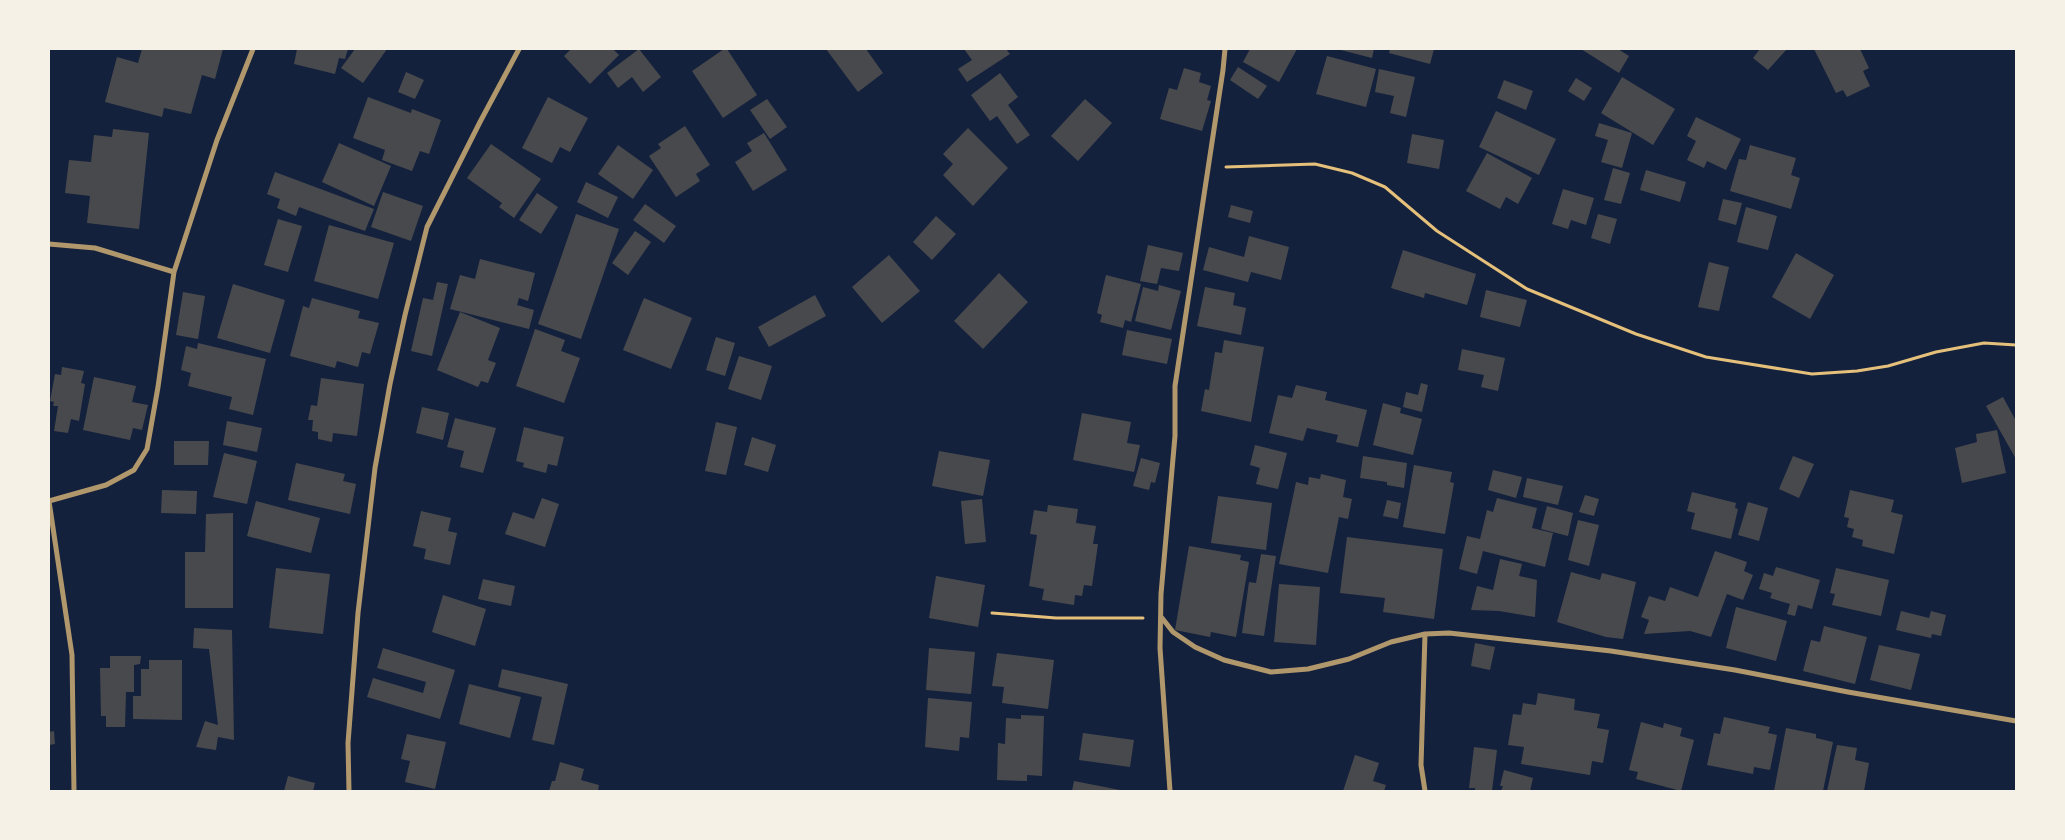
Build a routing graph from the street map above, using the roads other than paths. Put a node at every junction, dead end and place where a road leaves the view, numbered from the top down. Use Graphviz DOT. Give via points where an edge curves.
graph roads {
  1 [pos="253,49"];
  2 [pos="520,49"];
  3 [pos="1225,49"];
  4 [pos="49,244"];
  5 [pos="174,272"];
  6 [pos="49,501"];
  7 [pos="1162,618"];
  8 [pos="1425,634"];
  9 [pos="2016,721"];
  10 [pos="74,791"];
  11 [pos="349,791"];
  12 [pos="1170,791"];
  13 [pos="1425,791"];
  1 -- 5 [label="street" via="217,140"];
  2 -- 11 [label="street" via="427,227 404,315 375,468 358,614 348,743"];
  3 -- 7 [label="street" via="1175,386 1175,436 1161,594"];
  4 -- 5 [label="street" via="95,248"];
  5 -- 6 [label="street" via="146,449 134,470 106,485"];
  6 -- 10 [label="street" via="72,655"];
  7 -- 8 [label="street" via="1173,632 1195,647 1224,660 1271,672 1308,669 1349,659 1391,642"];
  7 -- 12 [label="street" via="1160,648"];
  8 -- 9 [label="street" via="1464,634 1621,652"];
  8 -- 13 [label="street" via="1421,765"];
}
